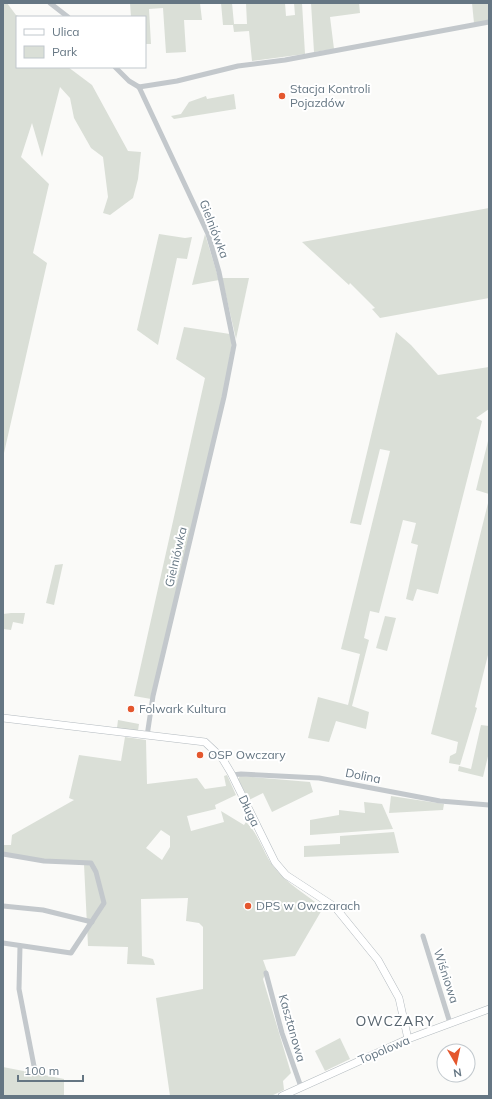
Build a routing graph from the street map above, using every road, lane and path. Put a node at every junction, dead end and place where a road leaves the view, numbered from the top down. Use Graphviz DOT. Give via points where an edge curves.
graph roads {
  1 [pos="50,3"];
  2 [pos="67,16"];
  3 [pos="489,22"];
  4 [pos="116,68"];
  5 [pos="139,87"];
  6 [pos="3,718"];
  7 [pos="147,736"];
  8 [pos="232,775"];
  9 [pos="489,804"];
  10 [pos="3,854"];
  11 [pos="3,906"];
  12 [pos="92,922"];
  13 [pos="423,936"];
  14 [pos="3,944"];
  15 [pos="20,946"];
  16 [pos="266,973"];
  17 [pos="489,1009"];
  18 [pos="450,1023"];
  19 [pos="408,1039"];
  20 [pos="34,1066"];
  21 [pos="301,1087"];
  22 [pos="282,1096"];
  1 -- 2 [label="street"];
  3 -- 5 [label="street" via="285,60 238,66"];
  4 -- 5 [label="street"];
  5 -- 7 [label="street, Gielniówka" via="208,234 234,344 224,397 153,696"];
  6 -- 7 [label="street, Długa"];
  7 -- 8 [label="street, Długa" via="188,738 205,742 222,758"];
  8 -- 9 [label="street, Dolina" via="319,778 440,801"];
  8 -- 19 [label="street, Długa" via="275,862 286,875 335,907 378,960 399,998"];
  10 -- 12 [label="street" via="44,861 91,863 104,903"];
  11 -- 12 [label="street" via="43,910"];
  12 -- 15 [label="street" via="71,953"];
  13 -- 18 [label="street, Wiśniowa"];
  14 -- 15 [label="street"];
  15 -- 20 [label="street" via="19,989"];
  16 -- 21 [label="street, Kasztanowa" via="282,1033"];
  17 -- 18 [label="street, Topolowa"];
  18 -- 19 [label="street, Topolowa"];
  19 -- 21 [label="street, Topolowa"];
  21 -- 22 [label="street, Topolowa"];
}
